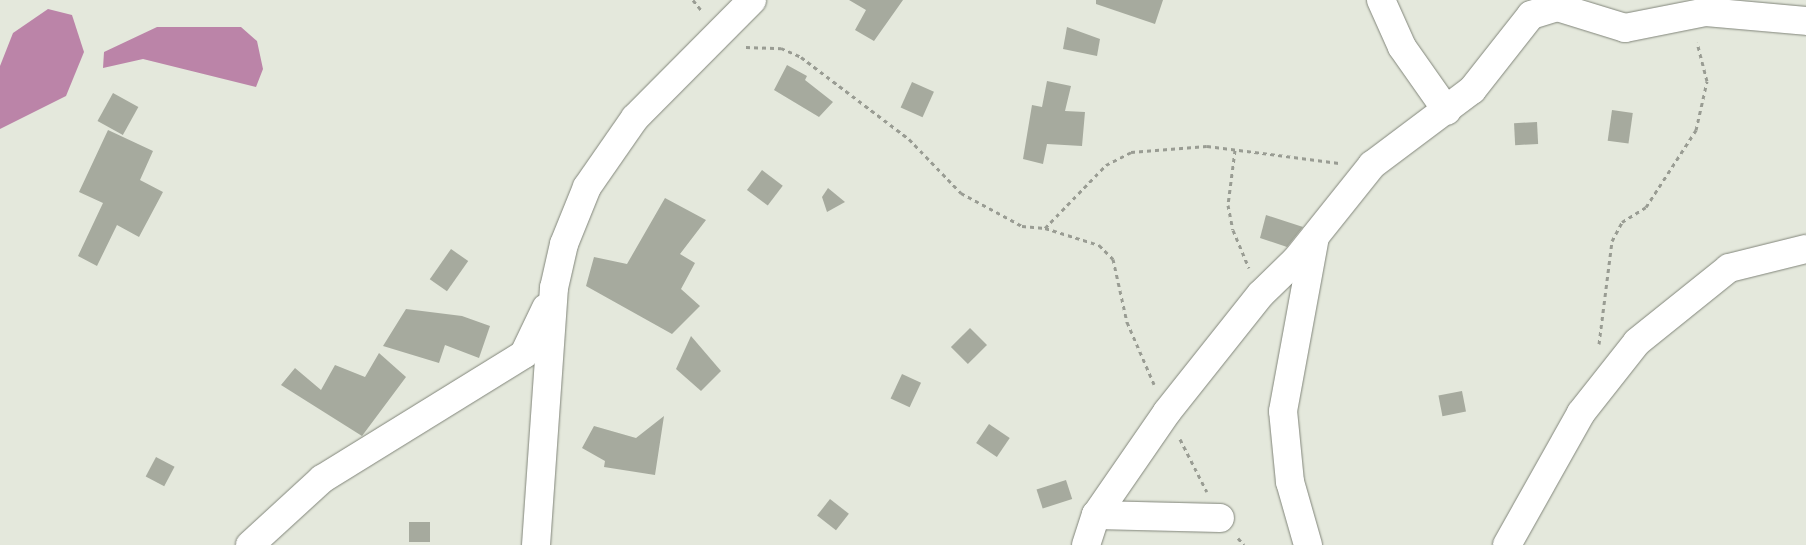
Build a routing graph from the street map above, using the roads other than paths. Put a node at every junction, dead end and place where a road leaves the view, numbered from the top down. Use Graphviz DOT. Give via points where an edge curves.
graph roads {
  1 [pos="752,0"];
  2 [pos="1380,0"];
  3 [pos="1661,10"];
  4 [pos="1806,21"];
  5 [pos="1447,111"];
  6 [pos="1316,235"];
  7 [pos="1806,248"];
  8 [pos="554,288"];
  9 [pos="1096,515"];
  10 [pos="1220,518"];
  11 [pos="534,539"];
  12 [pos="250,545"];
  13 [pos="1086,545"];
  14 [pos="1308,545"];
  15 [pos="1507,545"];
  1 -- 8 [label="street" via="634,118 587,187 564,244"];
  2 -- 5 [label="street" via="1394,34"];
  3 -- 4 [label="street"];
  3 -- 5 [label="street" via="1611,27 1569,10 1546,8 1531,15 1472,90"];
  5 -- 6 [label="street" via="1372,165"];
  6 -- 9 [label="street" via="1261,294 1167,412"];
  6 -- 14 [label="street" via="1284,411 1290,482"];
  7 -- 15 [label="street" via="1729,268 1637,342 1581,413"];
  8 -- 11 [label="street"];
  8 -- 12 [label="street" via="524,354 322,479"];
  9 -- 10 [label="street"];
  9 -- 13 [label="street"];
}
